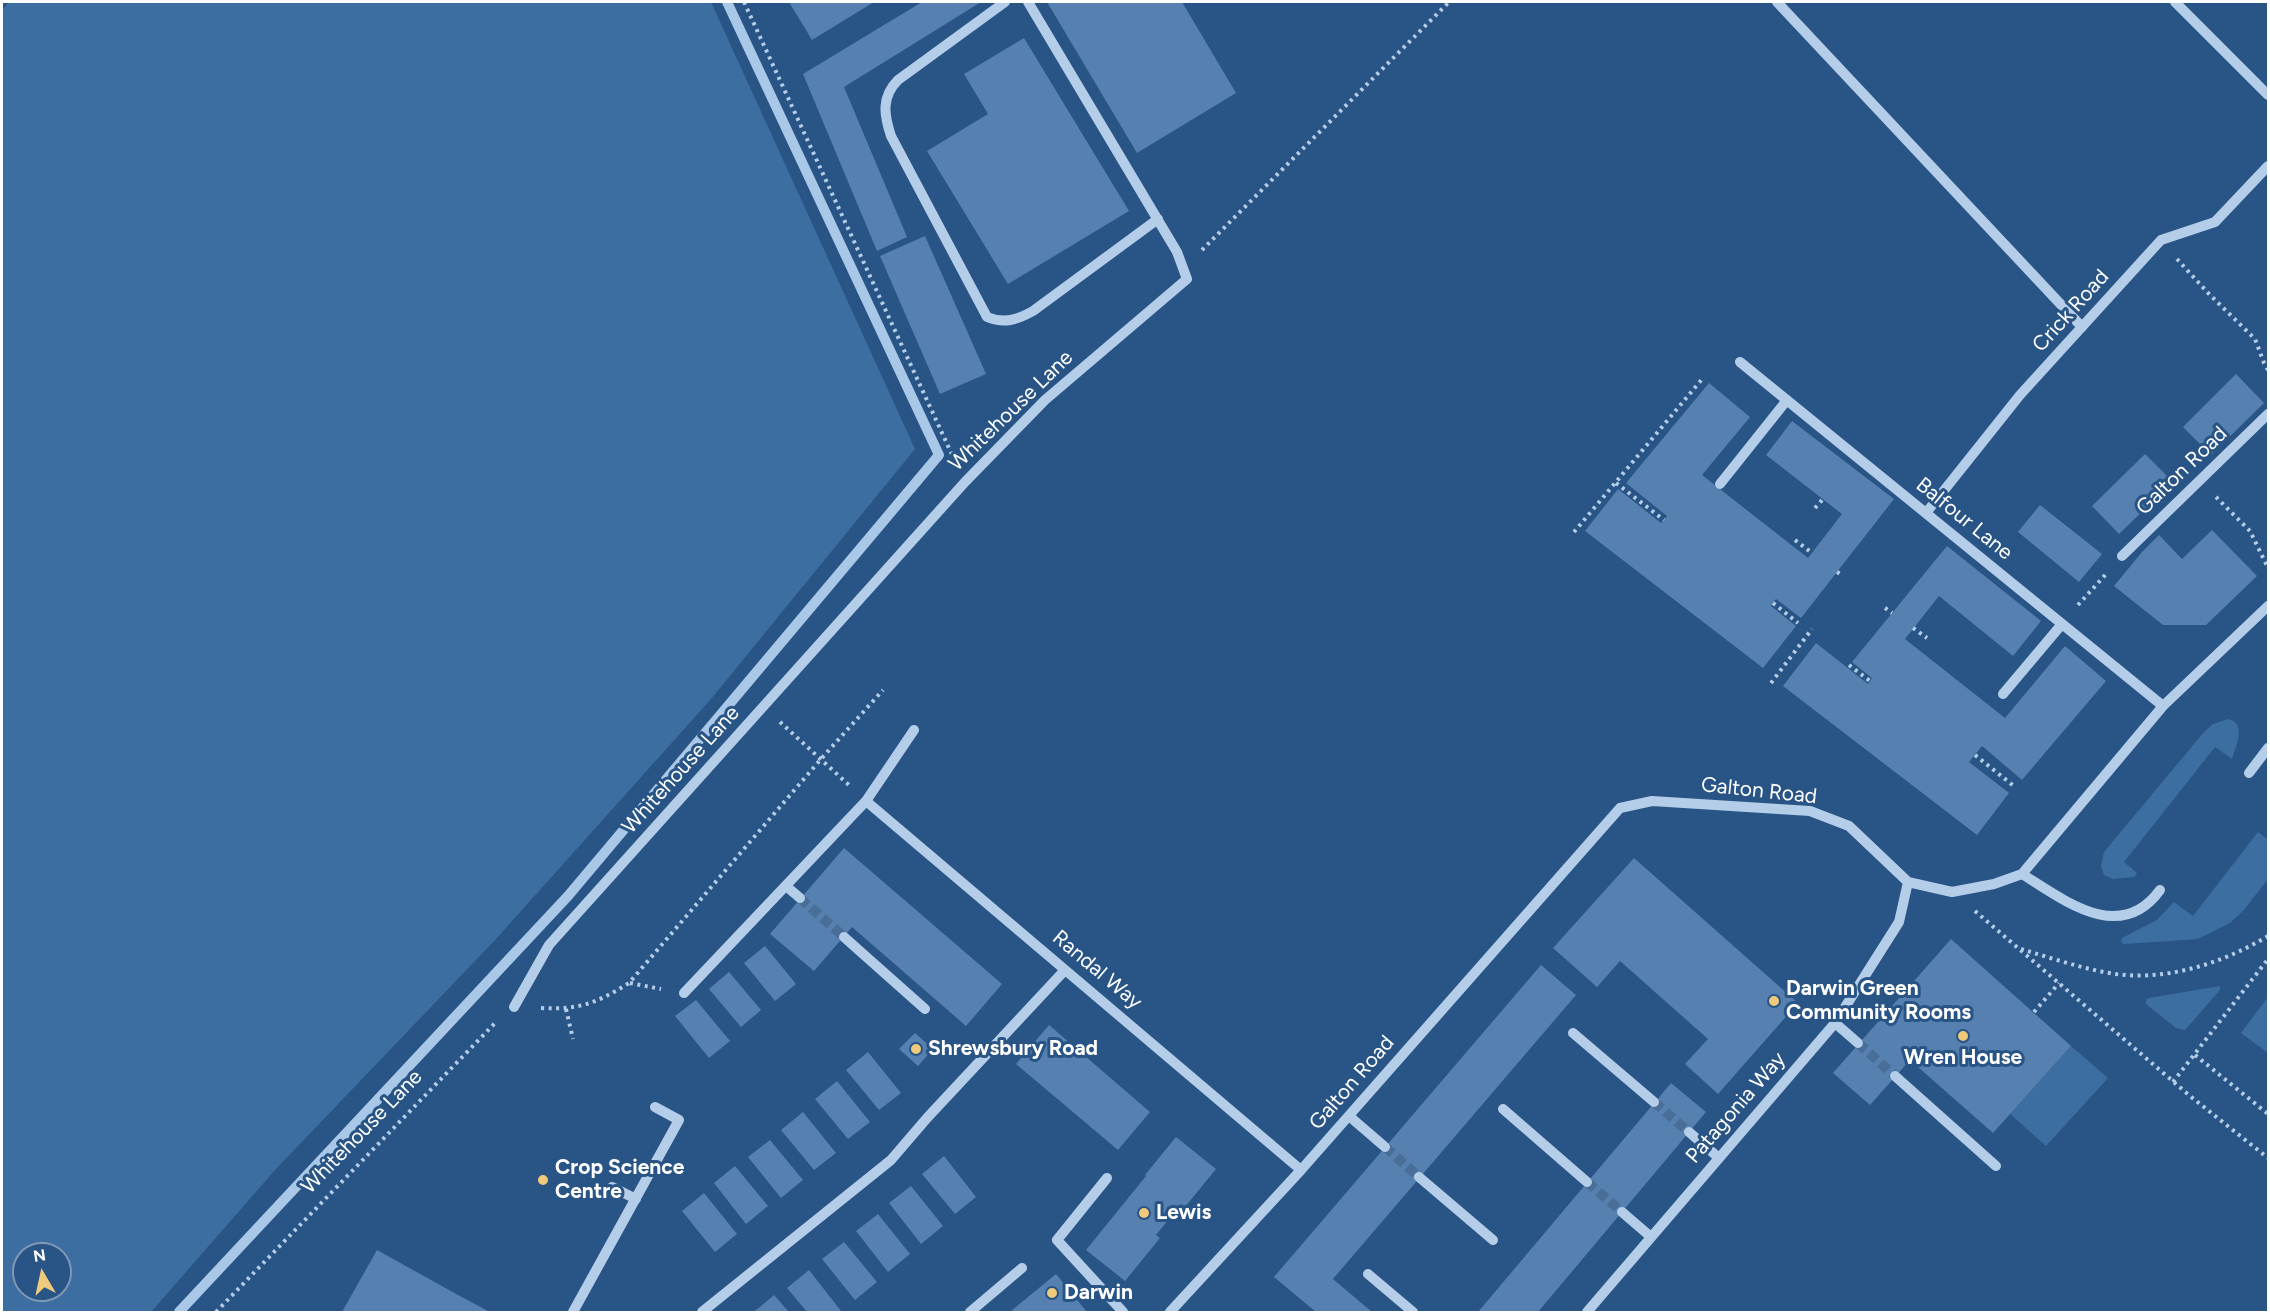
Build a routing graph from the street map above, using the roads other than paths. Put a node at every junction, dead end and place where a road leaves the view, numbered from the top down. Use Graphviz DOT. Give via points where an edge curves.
graph roads {
  1 [pos="1005,2"];
  2 [pos="1028,2"];
  3 [pos="1777,2"];
  4 [pos="2175,2"];
  5 [pos="2268,95"];
  6 [pos="2268,166"];
  7 [pos="1158,219"];
  8 [pos="2082,327"];
  9 [pos="1740,362"];
  10 [pos="1787,400"];
  11 [pos="2268,414"];
  12 [pos="1720,484"];
  13 [pos="1926,513"];
  14 [pos="2122,556"];
  15 [pos="2268,606"];
  16 [pos="2061,624"];
  17 [pos="2003,694"];
  18 [pos="2163,706"];
  19 [pos="914,730"];
  20 [pos="2268,748"];
  21 [pos="2249,773"];
  22 [pos="866,801"];
  23 [pos="2022,874"];
  24 [pos="1908,882"];
  25 [pos="786,886"];
  26 [pos="2160,890"];
  27 [pos="800,898"];
  28 [pos="844,937"];
  29 [pos="1065,970"];
  30 [pos="684,993"];
  31 [pos="514,1007"];
  32 [pos="925,1009"];
  33 [pos="1835,1023"];
  34 [pos="1573,1033"];
  35 [pos="1858,1043"];
  36 [pos="1895,1077"];
  37 [pos="1654,1102"];
  38 [pos="654,1107"];
  39 [pos="1503,1109"];
  40 [pos="1349,1116"];
  41 [pos="1689,1132"];
  42 [pos="1385,1147"];
  43 [pos="1719,1158"];
  44 [pos="1996,1166"];
  45 [pos="1301,1170"];
  46 [pos="1419,1177"];
  47 [pos="1107,1178"];
  48 [pos="1587,1182"];
  49 [pos="612,1187"];
  50 [pos="636,1199"];
  51 [pos="1622,1212"];
  52 [pos="1651,1237"];
  53 [pos="1492,1240"];
  54 [pos="1022,1268"];
  55 [pos="1368,1274"];
  56 [pos="573,1312"];
  57 [pos="702,1312"];
  58 [pos="970,1312"];
  59 [pos="1123,1312"];
  60 [pos="1170,1312"];
  61 [pos="1413,1312"];
  62 [pos="1587,1312"];
  1 -- 7 [label="street" via="898,80 890,89 885,115 891,136 987,317 1008,321 1033,311"];
  2 -- 7 [label="street"];
  3 -- 8 [label="street"];
  4 -- 5 [label="street"];
  6 -- 8 [label="street, Crick Road" via="2215,222 2161,240"];
  7 -- 31 [label="street, Whitehouse Lane" via="1178,252 1188,279 1045,400 965,482 549,945"];
  8 -- 13 [label="street, Crick Road" via="2020,395"];
  9 -- 10 [label="street, Balfour Lane"];
  10 -- 12 [label="street"];
  10 -- 13 [label="street, Balfour Lane"];
  11 -- 14 [label="street, Galton Road"];
  13 -- 16 [label="street, Balfour Lane"];
  15 -- 18 [label="street"];
  16 -- 17 [label="street"];
  16 -- 18 [label="street, Balfour Lane"];
  18 -- 23 [label="street"];
  19 -- 22 [label="street"];
  20 -- 21 [label="street"];
  22 -- 25 [label="street"];
  22 -- 29 [label="street, Randal Way"];
  23 -- 24 [label="street" via="1952,892"];
  23 -- 26 [label="street" via="2058,898 2094,914 2138,911"];
  24 -- 33 [label="street, Patagonia Way" via="1899,922"];
  24 -- 40 [label="street, Galton Road" via="1849,826 1810,811 1652,801 1620,808"];
  25 -- 27 [label="street"];
  25 -- 30 [label="street"];
  28 -- 32 [label="street"];
  29 -- 45 [label="street, Randal Way"];
  29 -- 57 [label="street" via="891,1160"];
  33 -- 35 [label="street"];
  33 -- 43 [label="street, Patagonia Way"];
  34 -- 37 [label="street"];
  36 -- 44 [label="street"];
  38 -- 50 [label="street" via="679,1120"];
  39 -- 48 [label="street"];
  40 -- 42 [label="street"];
  40 -- 45 [label="street, Galton Road"];
  41 -- 43 [label="street"];
  43 -- 52 [label="street, Patagonia Way"];
  45 -- 60 [label="street, Galton Road"];
  46 -- 53 [label="street"];
  47 -- 59 [label="street" via="1057,1240"];
  49 -- 50 [label="street"];
  50 -- 56 [label="street"];
  51 -- 52 [label="street"];
  52 -- 62 [label="street, Patagonia Way"];
  54 -- 58 [label="street"];
  55 -- 61 [label="street"];
}
